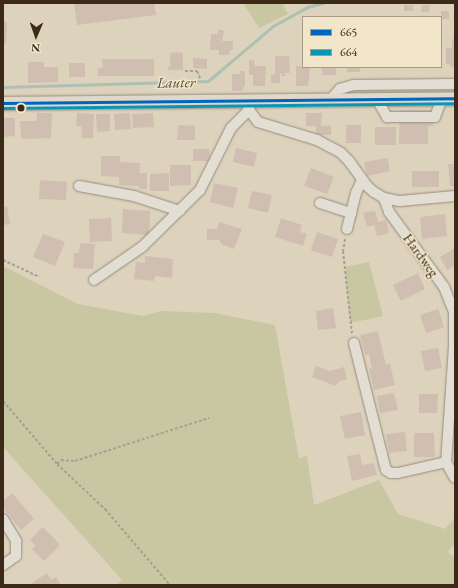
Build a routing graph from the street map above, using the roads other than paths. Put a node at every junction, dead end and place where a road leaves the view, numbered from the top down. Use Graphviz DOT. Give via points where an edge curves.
graph roads {
  1 [pos="455,84"];
  2 [pos="449,98"];
  3 [pos="377,99"];
  4 [pos="330,100"];
  5 [pos="3,103"];
  6 [pos="248,105"];
  7 [pos="362,180"];
  8 [pos="79,186"];
  9 [pos="455,196"];
  10 [pos="384,198"];
  11 [pos="320,203"];
  12 [pos="180,211"];
  13 [pos="351,213"];
  14 [pos="347,228"];
  15 [pos="94,280"];
  16 [pos="354,343"];
  17 [pos="446,462"];
  18 [pos="455,478"];
  19 [pos="3,519"];
  20 [pos="3,565"];
  1 -- 4 [label="street" via="353,85 340,89"];
  2 -- 3 [label="main road"];
  2 -- 3 [label="street" via="435,117 387,117"];
  3 -- 4 [label="main road"];
  4 -- 6 [label="main road"];
  5 -- 6 [label="main road"];
  6 -- 7 [label="street, Hardweg" via="258,122 317,140 341,153"];
  6 -- 12 [label="street" via="231,128 200,190"];
  7 -- 10 [label="street, Hardweg"];
  7 -- 13 [label="street"];
  8 -- 12 [label="street" via="134,196"];
  9 -- 10 [label="street" via="400,201"];
  10 -- 17 [label="street, Hardweg" via="389,212 444,287 454,312"];
  11 -- 13 [label="street"];
  12 -- 15 [label="street" via="142,247"];
  13 -- 14 [label="street"];
  16 -- 17 [label="street" via="386,470 398,473"];
  17 -- 18 [label="street"];
  19 -- 20 [label="street" via="16,541 16,556"];
}
